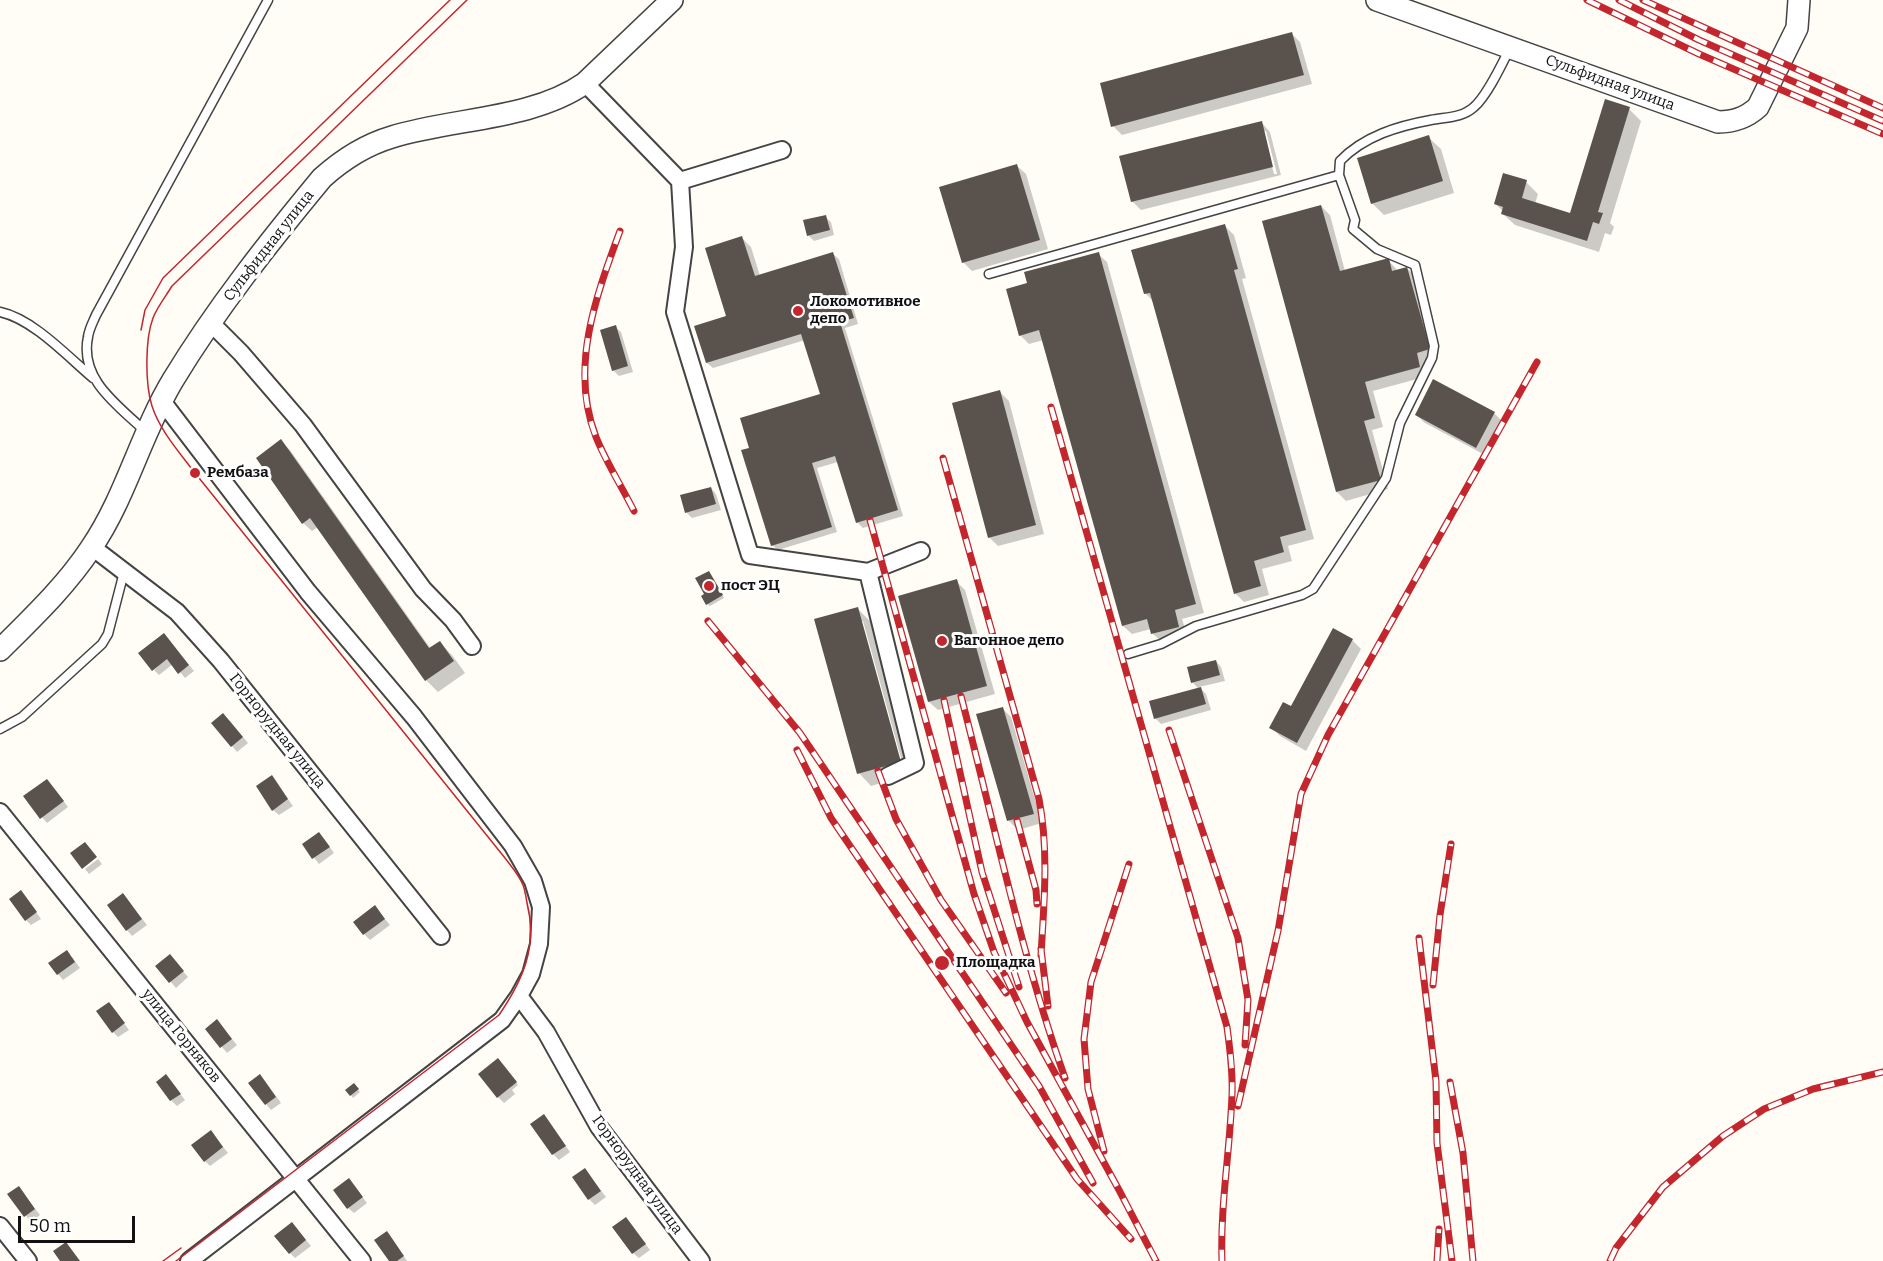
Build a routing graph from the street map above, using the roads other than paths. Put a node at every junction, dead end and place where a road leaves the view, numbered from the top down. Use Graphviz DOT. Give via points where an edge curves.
graph roads {
  1 [pos="268,0"];
  2 [pos="672,0"];
  3 [pos="1377,0"];
  4 [pos="1799,0"];
  5 [pos="1511,48"];
  6 [pos="585,83"];
  7 [pos="782,150"];
  8 [pos="1339,175"];
  9 [pos="680,181"];
  10 [pos="989,274"];
  11 [pos="0,312"];
  12 [pos="210,323"];
  13 [pos="93,378"];
  14 [pos="162,401"];
  15 [pos="147,433"];
  16 [pos="92,547"];
  17 [pos="921,551"];
  18 [pos="124,572"];
  19 [pos="868,572"];
  20 [pos="472,646"];
  21 [pos="0,650"];
  22 [pos="1128,654"];
  23 [pos="0,729"];
  24 [pos="888,776"];
  25 [pos="0,812"];
  26 [pos="441,936"];
  27 [pos="519,996"];
  28 [pos="297,1180"];
  29 [pos="0,1226"];
  30 [pos="28,1261"];
  31 [pos="189,1261"];
  32 [pos="362,1261"];
  33 [pos="701,1261"];
  1 -- 13 [label="lane" via="96,315 87,337 86,360"];
  2 -- 6 [label="street, Сульфидная улица"];
  3 -- 5 [label="street, Сульфидная улица"];
  4 -- 5 [label="street, Сульфидная улица" via="1797,28 1758,107 1730,122 1718,122"];
  5 -- 8 [label="lane" via="1475,107 1458,116 1405,125 1371,138 1340,161"];
  6 -- 9 [label="street"];
  6 -- 12 [label="street, Сульфидная улица" via="573,91 510,112 390,137 348,158 322,178"];
  7 -- 9 [label="street"];
  8 -- 10 [label="lane"];
  8 -- 22 [label="lane" via="1355,220 1353,229 1377,249 1415,265 1434,346 1432,358 1400,423 1386,478 1313,589 1196,626 1161,644"];
  9 -- 19 [label="street" via="684,247 675,312 750,555"];
  11 -- 13 [label="lane" via="31,326"];
  12 -- 14 [label="street, Сульфидная улица"];
  12 -- 20 [label="street" via="303,425 423,589"];
  13 -- 15 [label="lane"];
  14 -- 15 [label="street, Сульфидная улица"];
  14 -- 27 [label="street" via="308,592 414,717 513,846 533,881 541,907 539,944 531,974"];
  15 -- 16 [label="street, Сульфидная улица"];
  16 -- 18 [label="street, Горнорудная улица"];
  16 -- 21 [label="street, Сульфидная улица" via="63,584"];
  17 -- 19 [label="street"];
  18 -- 23 [label="lane" via="102,644 22,717"];
  18 -- 26 [label="street, Горнорудная улица" via="177,612 221,661"];
  19 -- 24 [label="street" via="915,763"];
  25 -- 28 [label="street, улица Горняков"];
  27 -- 28 [label="street" via="502,1020"];
  27 -- 33 [label="street, Горнорудная улица" via="546,1032 599,1127"];
  28 -- 31 [label="street"];
  28 -- 32 [label="street, улица Горняков"];
  29 -- 30 [label="street"];
}
